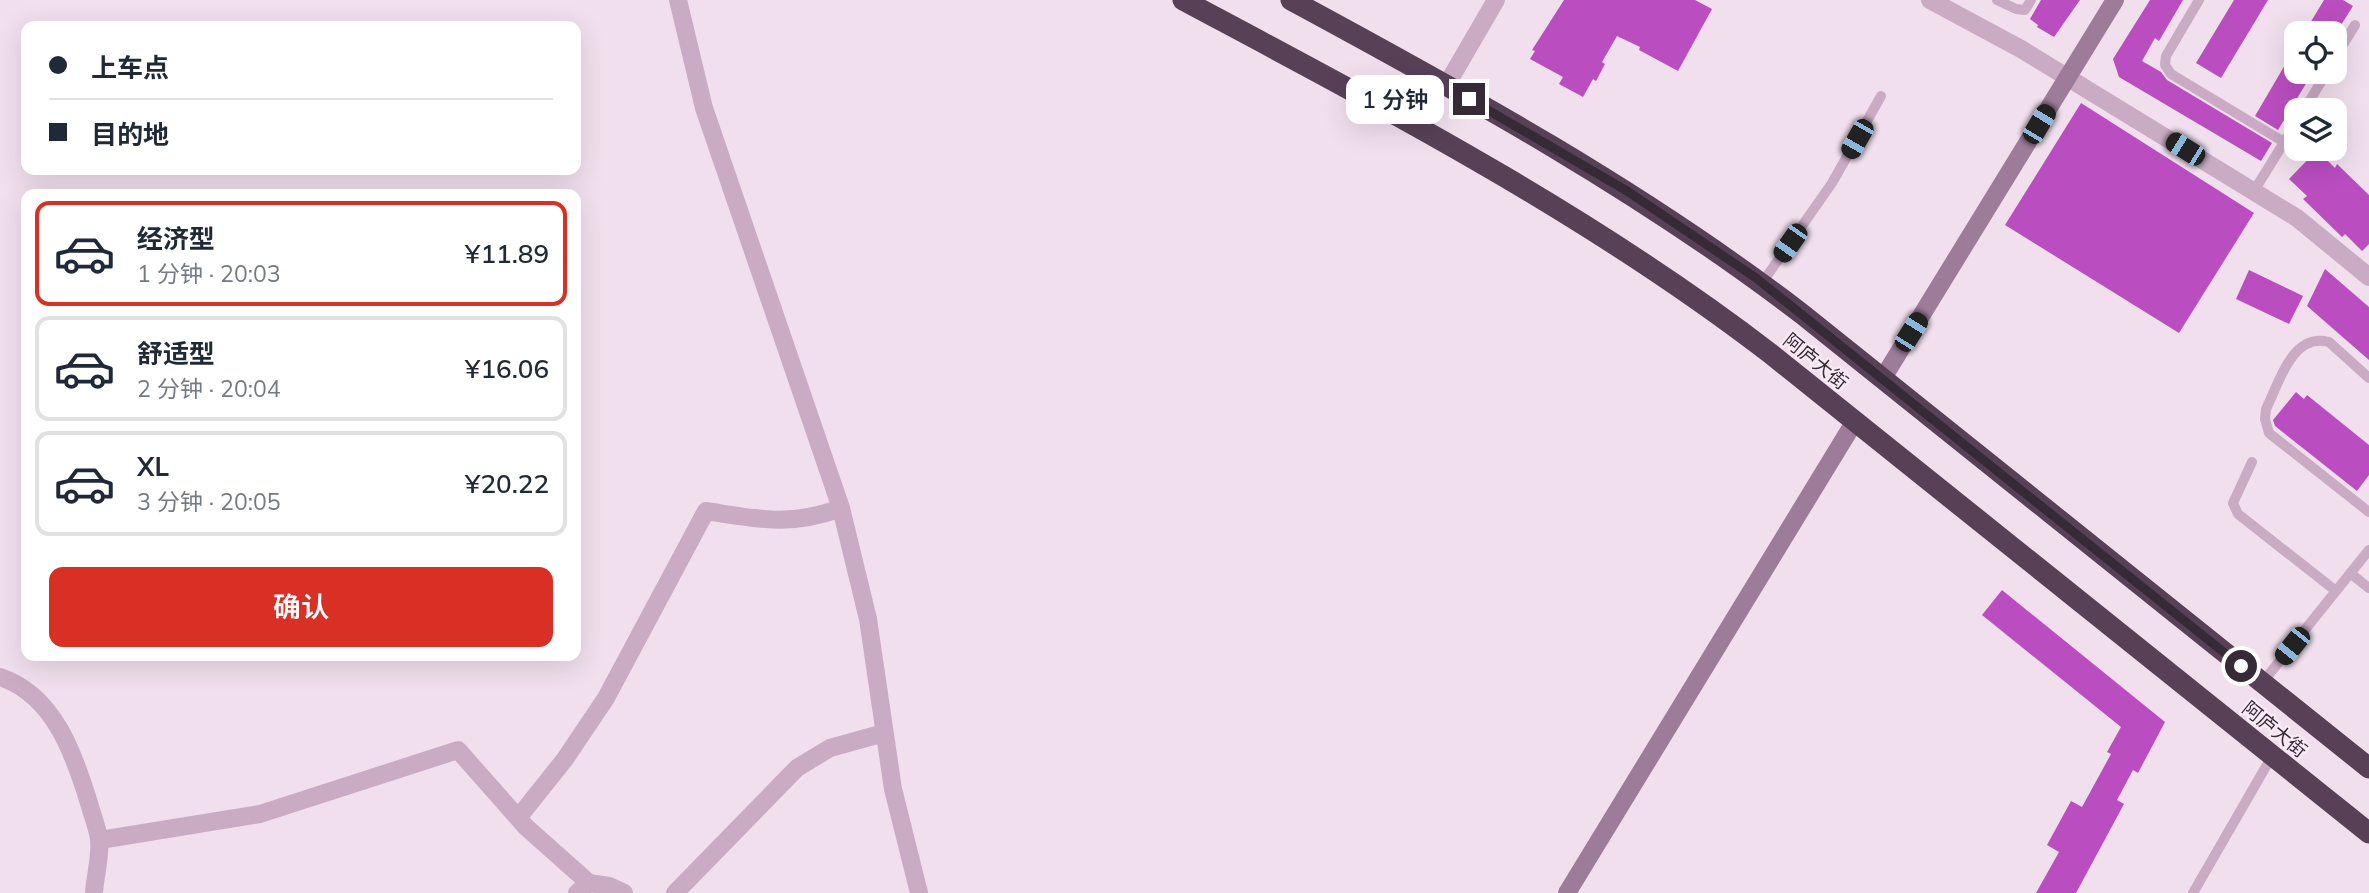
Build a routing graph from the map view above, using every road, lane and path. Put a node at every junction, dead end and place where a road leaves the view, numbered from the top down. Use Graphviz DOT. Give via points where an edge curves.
graph roads {
  1 [pos="678,0"];
  2 [pos="1183,0"];
  3 [pos="1290,0"];
  4 [pos="1496,0"];
  5 [pos="1930,0"];
  6 [pos="1997,0"];
  7 [pos="2031,0"];
  8 [pos="2115,0"];
  9 [pos="2199,0"];
  10 [pos="2355,25"];
  11 [pos="2347,38"];
  12 [pos="2067,77"];
  13 [pos="1447,86"];
  14 [pos="1881,96"];
  15 [pos="2284,142"];
  16 [pos="2255,191"];
  17 [pos="2369,277"];
  18 [pos="1762,283"];
  19 [pos="1883,378"];
  20 [pos="2369,378"];
  21 [pos="1855,421"];
  22 [pos="2252,462"];
  23 [pos="842,508"];
  24 [pos="2369,512"];
  25 [pos="2369,550"];
  26 [pos="2350,573"];
  27 [pos="2369,588"];
  28 [pos="2336,591"];
  29 [pos="0,677"];
  30 [pos="2262,682"];
  31 [pos="884,733"];
  32 [pos="2272,755"];
  33 [pos="2369,768"];
  34 [pos="518,818"];
  35 [pos="2369,833"];
  36 [pos="100,840"];
  37 [pos="583,888"];
  38 [pos="94,893"];
  39 [pos="624,893"];
  40 [pos="675,893"];
  41 [pos="918,893"];
  42 [pos="1567,893"];
  43 [pos="2193,893"];
  1 -- 23 [label="street" via="704,108"];
  2 -- 21 [label="highway, 阿庐大街" via="1376,103 1600,234 1726,319"];
  3 -- 13 [label="highway"];
  4 -- 13 [label="street"];
  5 -- 12 [label="street"];
  6 -- 7 [label="lane" via="2025,10"];
  8 -- 12 [label="street"];
  9 -- 15 [label="lane" via="2166,56 2167,70"];
  10 -- 11 [label="lane"];
  12 -- 16 [label="street"];
  12 -- 19 [label="street"];
  13 -- 18 [label="highway" via="1627,191"];
  14 -- 18 [label="lane" via="1832,183"];
  15 -- 16 [label="lane"];
  16 -- 17 [label="street" via="2297,218"];
  18 -- 19 [label="highway"];
  19 -- 30 [label="highway"];
  20 -- 24 [label="lane" via="2329,342 2308,341 2295,350 2265,419 2269,433"];
  21 -- 32 [label="highway, 阿庐大街"];
  21 -- 42 [label="street"];
  22 -- 28 [label="lane" via="2234,508"];
  23 -- 31 [label="street" via="867,619"];
  23 -- 34 [label="street" via="809,519 774,522 706,511 607,698"];
  25 -- 26 [label="lane"];
  26 -- 27 [label="lane"];
  26 -- 28 [label="lane"];
  28 -- 30 [label="lane"];
  29 -- 36 [label="street" via="40,702 59,728 76,760"];
  30 -- 33 [label="highway"];
  31 -- 40 [label="street" via="830,748 797,768"];
  31 -- 41 [label="street"];
  32 -- 35 [label="highway, 阿庐大街"];
  32 -- 43 [label="lane"];
  34 -- 36 [label="street" via="458,750 260,814"];
  34 -- 37 [label="street"];
  36 -- 38 [label="street"];
  37 -- 39 [label="street" via="609,886"];
}
